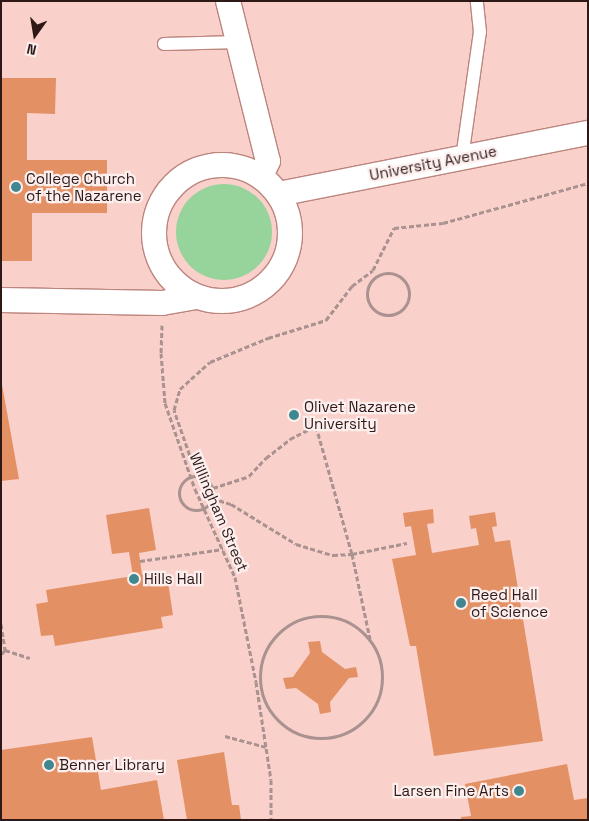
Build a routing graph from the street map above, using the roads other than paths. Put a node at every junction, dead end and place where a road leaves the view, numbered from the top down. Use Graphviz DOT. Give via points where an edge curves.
graph roads {
  1 [pos="228,1"];
  2 [pos="477,1"];
  3 [pos="239,42"];
  4 [pos="164,44"];
  5 [pos="588,133"];
  6 [pos="462,158"];
  7 [pos="261,176"];
  8 [pos="279,194"];
  9 [pos="196,296"];
  10 [pos="1,300"];
  1 -- 3 [label="street"];
  2 -- 6 [label="lane" via="480,32"];
  3 -- 4 [label="lane"];
  3 -- 7 [label="street" via="268,161"];
  5 -- 6 [label="street, University Avenue"];
  6 -- 8 [label="street, University Avenue"];
  7 -- 8 [label="street"];
  7 -- 9 [label="street" via="240,166 217,164 195,170 182,178 162,200 154,222 154,245 162,266 176,284"];
  8 -- 9 [label="street" via="289,214 291,236 287,257 276,276 260,291 240,300 217,302"];
  9 -- 10 [label="street" via="162,303"];
}
